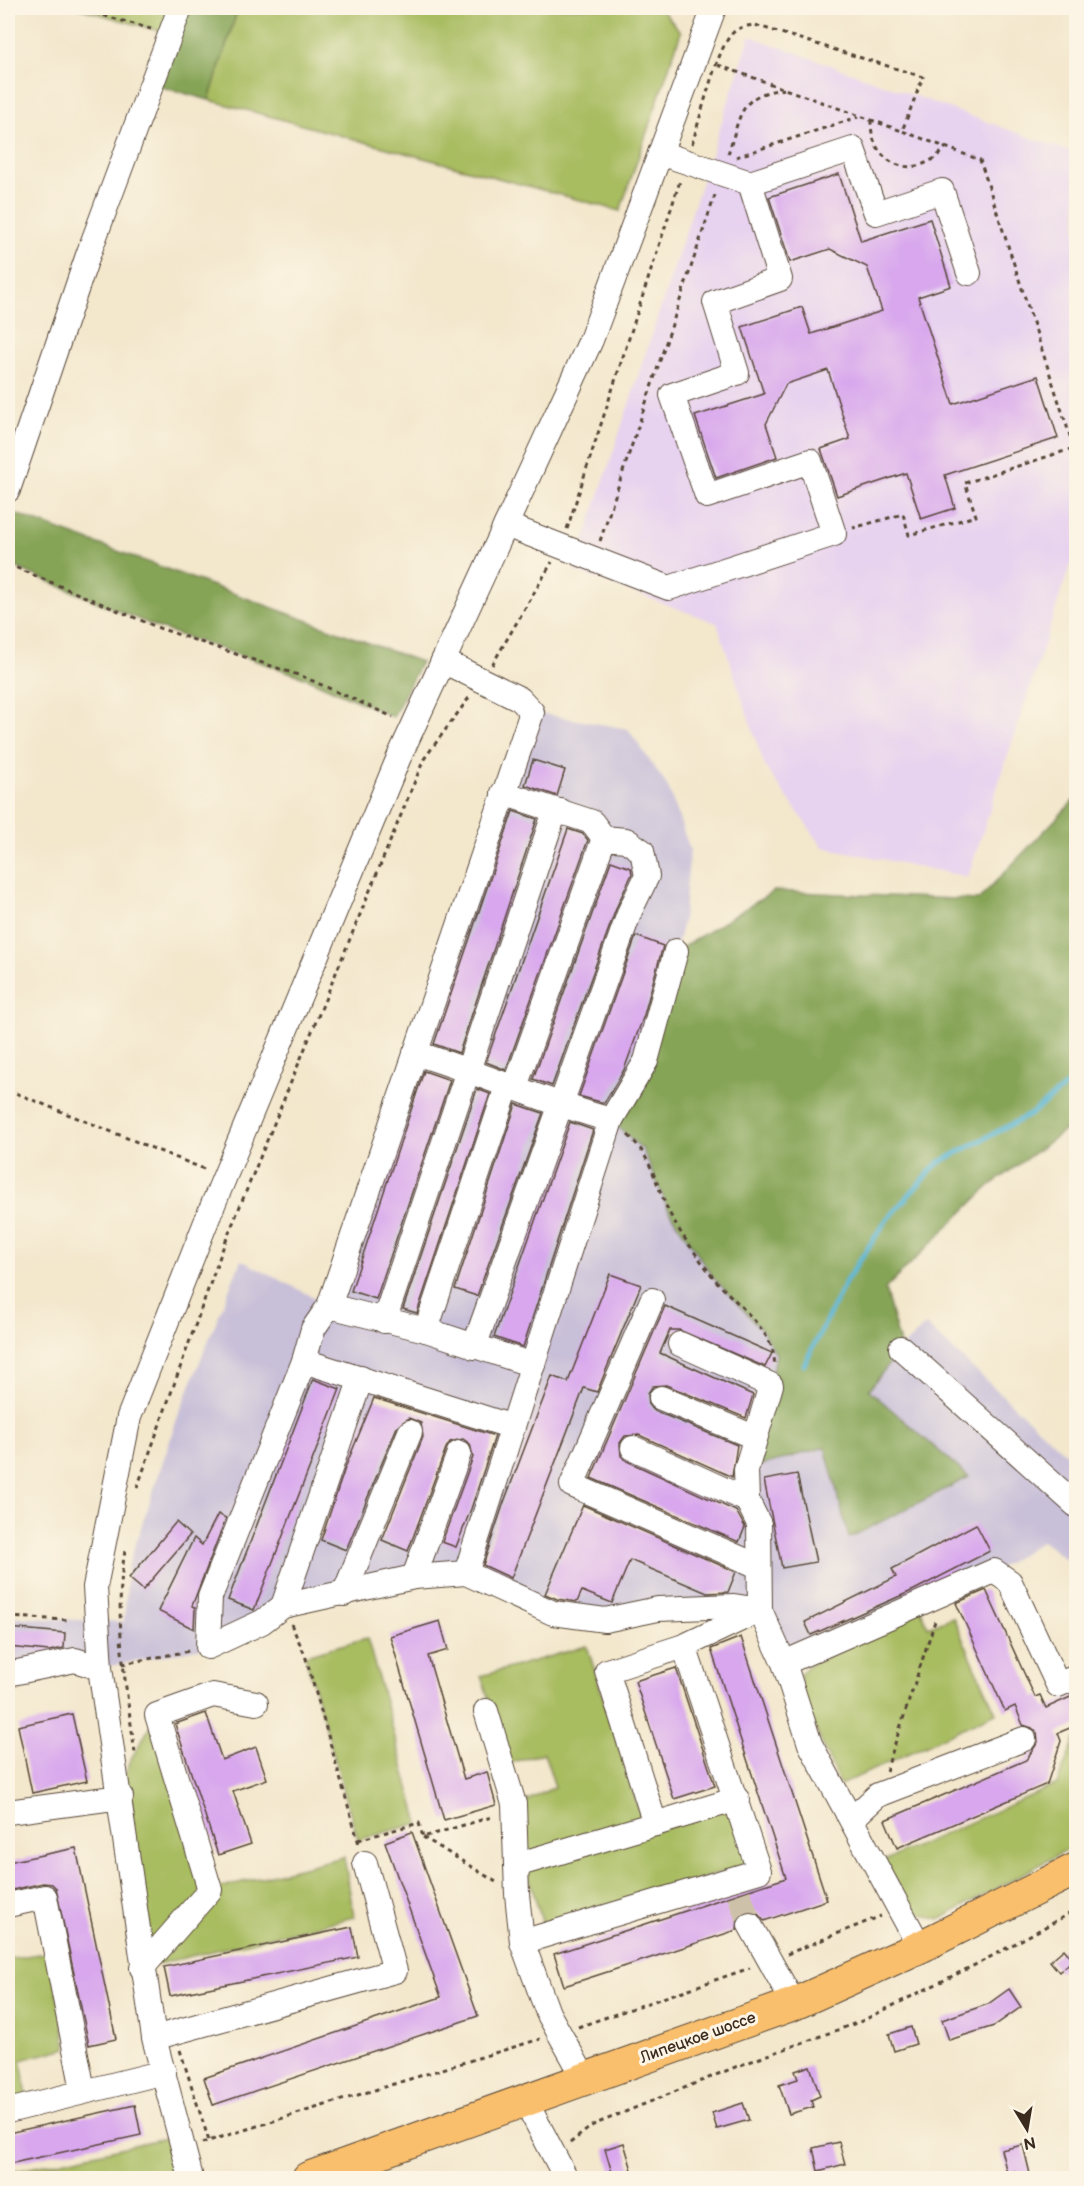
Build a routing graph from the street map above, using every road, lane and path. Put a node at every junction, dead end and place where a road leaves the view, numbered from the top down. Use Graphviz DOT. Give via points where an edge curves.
graph roads {
  1 [pos="78,8"];
  2 [pos="180,8"];
  3 [pos="714,8"];
  4 [pos="170,34"];
  5 [pos="718,65"];
  6 [pos="786,89"];
  7 [pos="860,116"];
  8 [pos="871,120"];
  9 [pos="902,131"];
  10 [pos="946,147"];
  11 [pos="660,153"];
  12 [pos="686,162"];
  13 [pos="722,174"];
  14 [pos="750,183"];
  15 [pos="969,273"];
  16 [pos="8,490"];
  17 [pos="506,525"];
  18 [pos="834,534"];
  19 [pos="562,546"];
  20 [pos="594,558"];
  21 [pos="8,564"];
  22 [pos="443,661"];
  23 [pos="482,680"];
  24 [pos="393,717"];
  25 [pos="503,793"];
  26 [pos="561,811"];
  27 [pos="604,838"];
  28 [pos="676,951"];
  29 [pos="415,1053"];
  30 [pos="467,1069"];
  31 [pos="511,1085"];
  32 [pos="8,1090"];
  33 [pos="560,1106"];
  34 [pos="611,1120"];
  35 [pos="204,1169"];
  36 [pos="652,1300"];
  37 [pos="329,1306"];
  38 [pos="384,1320"];
  39 [pos="426,1330"];
  40 [pos="680,1344"];
  41 [pos="474,1347"];
  42 [pos="902,1348"];
  43 [pos="304,1361"];
  44 [pos="533,1365"];
  45 [pos="361,1378"];
  46 [pos="771,1385"];
  47 [pos="661,1398"];
  48 [pos="513,1427"];
  49 [pos="410,1432"];
  50 [pos="754,1437"];
  51 [pos="633,1448"];
  52 [pos="459,1453"];
  53 [pos="134,1497"];
  54 [pos="747,1500"];
  55 [pos="1077,1504"];
  56 [pos="126,1541"];
  57 [pos="758,1566"];
  58 [pos="466,1573"];
  59 [pos="414,1577"];
  60 [pos="945,1591"];
  61 [pos="344,1594"];
  62 [pos="283,1606"];
  63 [pos="760,1610"];
  64 [pos="8,1617"];
  65 [pos="70,1620"];
  66 [pos="684,1646"];
  67 [pos="208,1647"];
  68 [pos="784,1663"];
  69 [pos="112,1666"];
  70 [pos="8,1674"];
  71 [pos="1077,1677"];
  72 [pos="256,1703"];
  73 [pos="486,1711"];
  74 [pos="1024,1739"];
  75 [pos="135,1759"];
  76 [pos="878,1795"];
  77 [pos="121,1797"];
  78 [pos="737,1799"];
  79 [pos="514,1810"];
  80 [pos="8,1812"];
  81 [pos="852,1819"];
  82 [pos="655,1824"];
  83 [pos="423,1837"];
  84 [pos="362,1852"];
  85 [pos="516,1865"];
  86 [pos="1077,1869"];
  87 [pos="517,1894"];
  88 [pos="8,1905"];
  89 [pos="1077,1910"];
  90 [pos="750,1925"];
  91 [pos="522,1942"];
  92 [pos="920,1947"];
  93 [pos="142,1968"];
  94 [pos="794,2004"];
  95 [pos="164,2035"];
  96 [pos="164,2072"];
  97 [pos="585,2079"];
  98 [pos="83,2090"];
  99 [pos="526,2102"];
  100 [pos="8,2111"];
  101 [pos="209,2141"];
  102 [pos="371,2168"];
  103 [pos="564,2174"];
  104 [pos="191,2178"];
  105 [pos="308,2178"];
  106 [pos="532,2178"];
  1 -- 4 [label="path"];
  2 -- 4 [label="street"];
  3 -- 11 [label="street"];
  4 -- 16 [label="street" via="88,255"];
  5 -- 6 [label="path"];
  5 -- 9 [label="path" via="730,35 742,26 755,25 923,77"];
  5 -- 12 [label="path"];
  6 -- 7 [label="path"];
  6 -- 7 [label="path" via="767,91 750,99 726,161"];
  7 -- 8 [label="path"];
  8 -- 9 [label="path"];
  8 -- 10 [label="path" via="874,144 891,162 922,165 938,157"];
  9 -- 10 [label="path"];
  10 -- 18 [label="path" via="980,160 1074,448 965,483 976,516 909,535 903,513"];
  11 -- 12 [label="street"];
  11 -- 17 [label="street" via="591,340"];
  12 -- 13 [label="street"];
  12 -- 19 [label="path"];
  13 -- 14 [label="street"];
  13 -- 20 [label="path"];
  14 -- 15 [label="street" via="853,149 876,213 942,191"];
  14 -- 18 [label="street" via="780,279 715,302 737,373 672,395 707,496 810,461"];
  17 -- 19 [label="street"];
  17 -- 22 [label="street"];
  18 -- 20 [label="street" via="669,588"];
  19 -- 20 [label="street"];
  19 -- 23 [label="path"];
  21 -- 24 [label="path" via="159,628 304,677"];
  22 -- 23 [label="street"];
  22 -- 69 [label="street" via="367,833 129,1417 95,1587"];
  23 -- 25 [label="street" via="520,699 532,712"];
  23 -- 53 [label="path" via="424,759 224,1245"];
  25 -- 26 [label="street"];
  25 -- 29 [label="street"];
  26 -- 27 [label="street" via="592,822"];
  26 -- 30 [label="street" via="552,820"];
  27 -- 31 [label="street"];
  27 -- 33 [label="street" via="626,840 642,851 647,876 630,911"];
  28 -- 34 [label="street" via="646,1061"];
  29 -- 30 [label="street"];
  29 -- 37 [label="street"];
  30 -- 31 [label="street"];
  30 -- 38 [label="street"];
  31 -- 33 [label="street"];
  31 -- 39 [label="street"];
  32 -- 35 [label="path"];
  33 -- 34 [label="street"];
  33 -- 41 [label="street"];
  34 -- 44 [label="street"];
  34 -- 46 [label="path" via="643,1150 670,1213 714,1278 762,1330 776,1354"];
  36 -- 57 [label="street" via="572,1485"];
  37 -- 38 [label="street"];
  37 -- 43 [label="street" via="313,1329"];
  38 -- 39 [label="street"];
  39 -- 41 [label="street"];
  40 -- 46 [label="street"];
  41 -- 44 [label="street"];
  42 -- 55 [label="street"];
  43 -- 45 [label="street"];
  43 -- 67 [label="street" via="210,1597"];
  44 -- 48 [label="street"];
  45 -- 48 [label="street"];
  45 -- 62 [label="street"];
  46 -- 50 [label="street"];
  47 -- 50 [label="street"];
  48 -- 58 [label="street"];
  49 -- 61 [label="street"];
  50 -- 54 [label="street" via="746,1470"];
  51 -- 54 [label="street"];
  52 -- 59 [label="street"];
  54 -- 57 [label="street" via="759,1524"];
  56 -- 69 [label="path"];
  57 -- 63 [label="street"];
  58 -- 59 [label="street"];
  58 -- 63 [label="street" via="553,1613 605,1620 658,1609 734,1606"];
  59 -- 61 [label="street"];
  60 -- 68 [label="street"];
  60 -- 71 [label="street" via="994,1571 1011,1582 1058,1685"];
  60 -- 76 [label="path"];
  61 -- 62 [label="street"];
  62 -- 67 [label="street" via="262,1622"];
  62 -- 84 [label="path" via="305,1655"];
  63 -- 66 [label="street"];
  63 -- 68 [label="street"];
  64 -- 65 [label="path"];
  66 -- 78 [label="street"];
  66 -- 82 [label="street" via="607,1671"];
  67 -- 69 [label="path"];
  68 -- 81 [label="street" via="810,1744"];
  69 -- 70 [label="street" via="75,1660"];
  69 -- 75 [label="path"];
  69 -- 77 [label="street"];
  72 -- 93 [label="street" via="213,1695 157,1715 210,1890"];
  73 -- 79 [label="street"];
  74 -- 76 [label="street"];
  76 -- 81 [label="street"];
  77 -- 80 [label="street"];
  77 -- 93 [label="street"];
  78 -- 82 [label="street"];
  78 -- 91 [label="street" via="759,1871 742,1884"];
  79 -- 83 [label="path"];
  79 -- 85 [label="street"];
  81 -- 92 [label="street"];
  82 -- 85 [label="street"];
  83 -- 84 [label="path" via="419,1823"];
  83 -- 87 [label="path"];
  84 -- 95 [label="street" via="394,1971"];
  85 -- 87 [label="street"];
  86 -- 92 [label="main road, Липецкое шоссе"];
  87 -- 91 [label="street"];
  88 -- 98 [label="street" via="45,1897"];
  89 -- 103 [label="path" via="862,2021 593,2125 564,2148"];
  90 -- 94 [label="street"];
  91 -- 97 [label="street" via="548,2013"];
  92 -- 94 [label="main road, Липецкое шоссе"];
  93 -- 95 [label="street"];
  94 -- 97 [label="main road, Липецкое шоссе"];
  95 -- 96 [label="street"];
  95 -- 101 [label="path"];
  96 -- 98 [label="street"];
  96 -- 104 [label="street"];
  97 -- 99 [label="main road, Липецкое шоссе"];
  98 -- 100 [label="street"];
  99 -- 102 [label="main road, Липецкое шоссе"];
  99 -- 103 [label="street"];
  102 -- 105 [label="main road, Липецкое шоссе"];
  103 -- 106 [label="path"];
}
